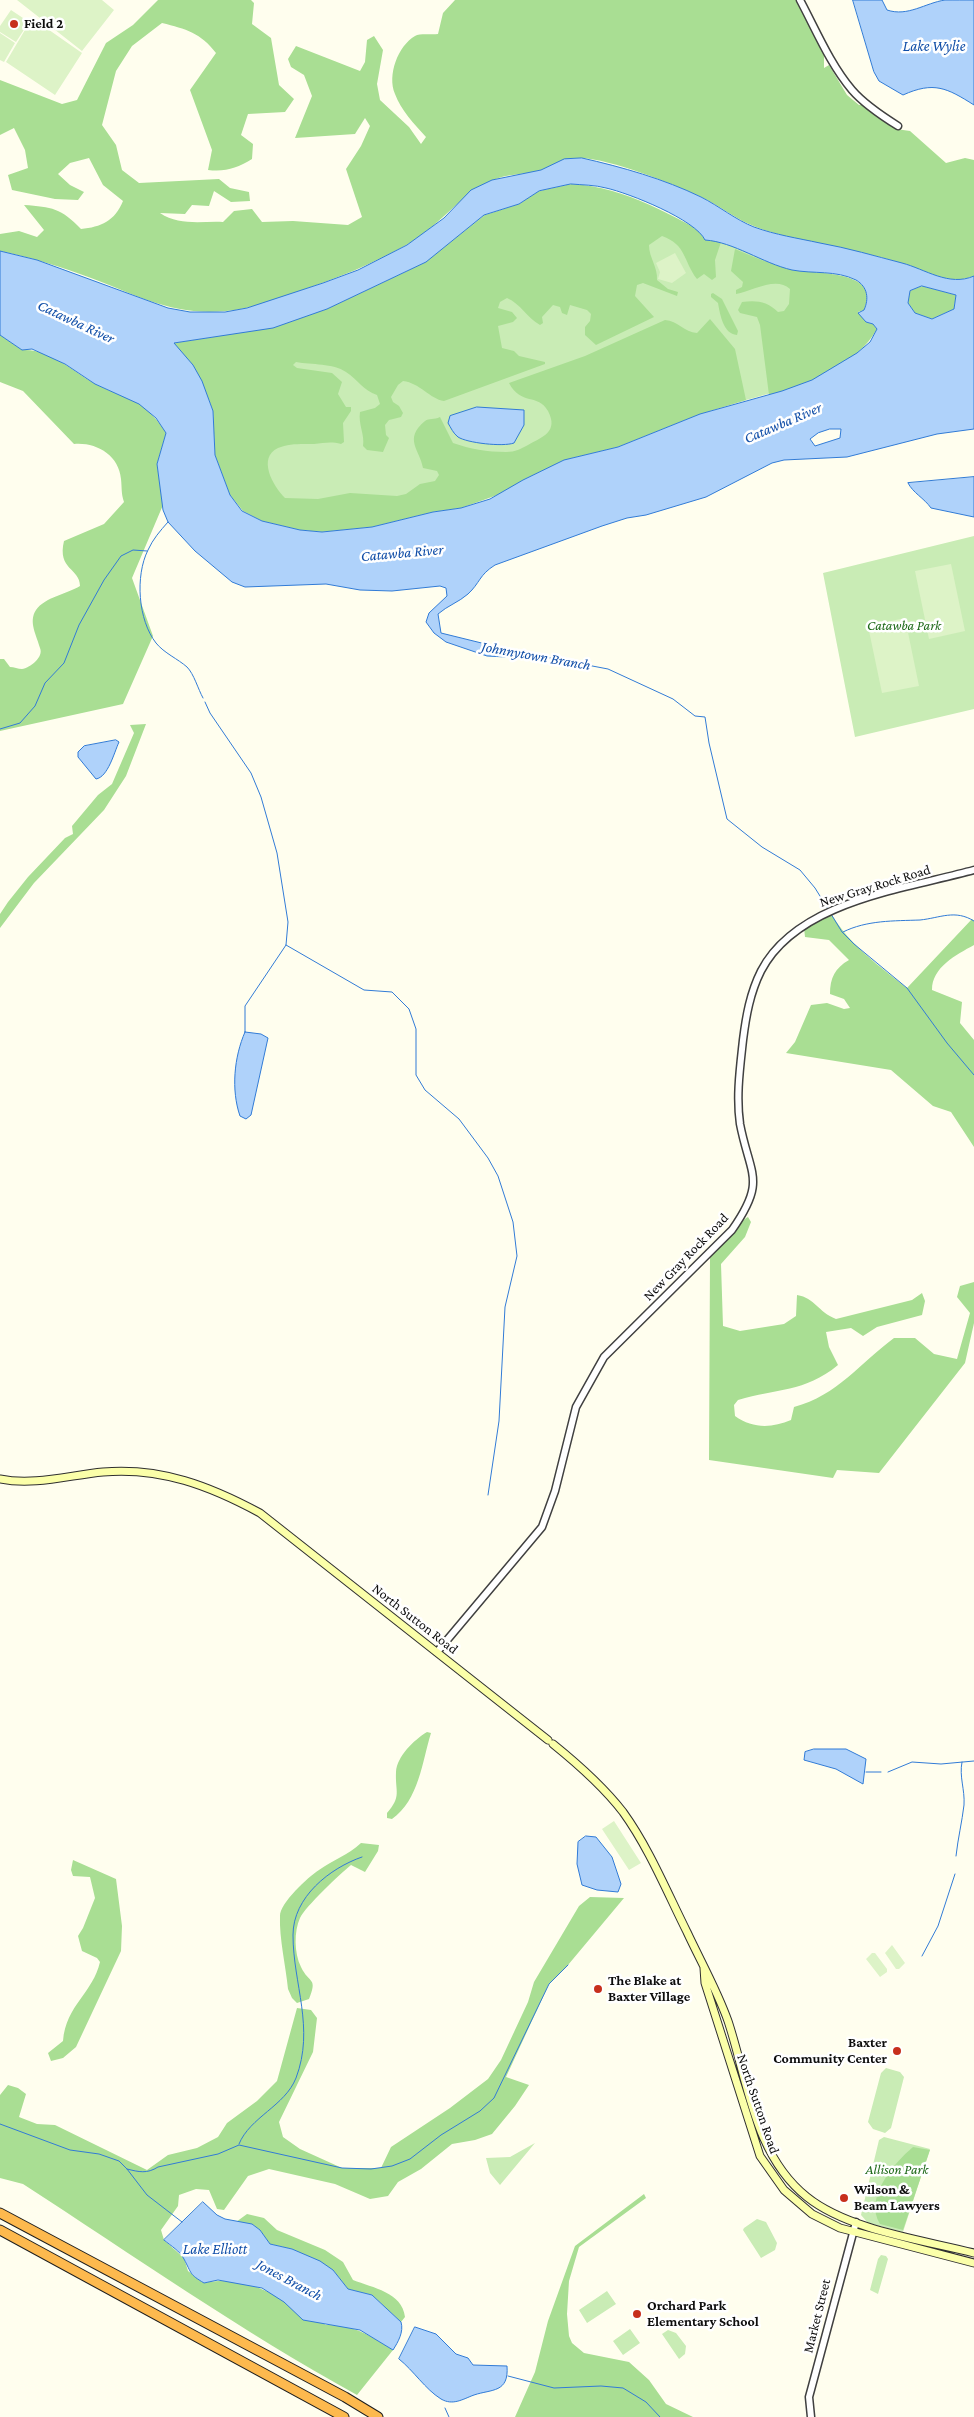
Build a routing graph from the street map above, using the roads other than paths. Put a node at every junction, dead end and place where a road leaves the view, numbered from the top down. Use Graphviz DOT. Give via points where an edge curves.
graph roads {
  1 [pos="800,0"];
  2 [pos="898,126"];
  3 [pos="974,870"];
  4 [pos="0,1479"];
  5 [pos="437,1652"];
  6 [pos="704,1966"];
  7 [pos="0,2213"];
  8 [pos="856,2222"];
  9 [pos="0,2230"];
  10 [pos="853,2232"];
  11 [pos="974,2253"];
  12 [pos="974,2263"];
  13 [pos="344,2417"];
  14 [pos="378,2417"];
  15 [pos="811,2417"];
  1 -- 2 [label="street" via="846,82"];
  3 -- 5 [label="street, New Gray Rock Road" via="825,913 792,933 770,956 754,986 748,1007 738,1103 753,1176 753,1192 747,1208 732,1230 604,1357 576,1407 555,1491 542,1527"];
  4 -- 5 [label="main road, North Sutton Road" via="27,1481 139,1470 185,1479 226,1494 260,1513"];
  5 -- 6 [label="main road, North Sutton Road" via="592,1776 623,1813"];
  6 -- 8 [label="main road, North Sutton Road" via="728,2022 766,2145 794,2186 806,2197 827,2211"];
  6 -- 10 [label="main road, North Sutton Road" via="705,1983 760,2156 784,2190 800,2204 827,2222"];
  7 -- 14 [label="highway"];
  8 -- 10 [label="street, Market Street"];
  8 -- 11 [label="main road, North Sutton Road"];
  9 -- 13 [label="highway"];
  10 -- 12 [label="main road, North Sutton Road"];
  10 -- 15 [label="street, Market Street" via="811,2391"];
}
